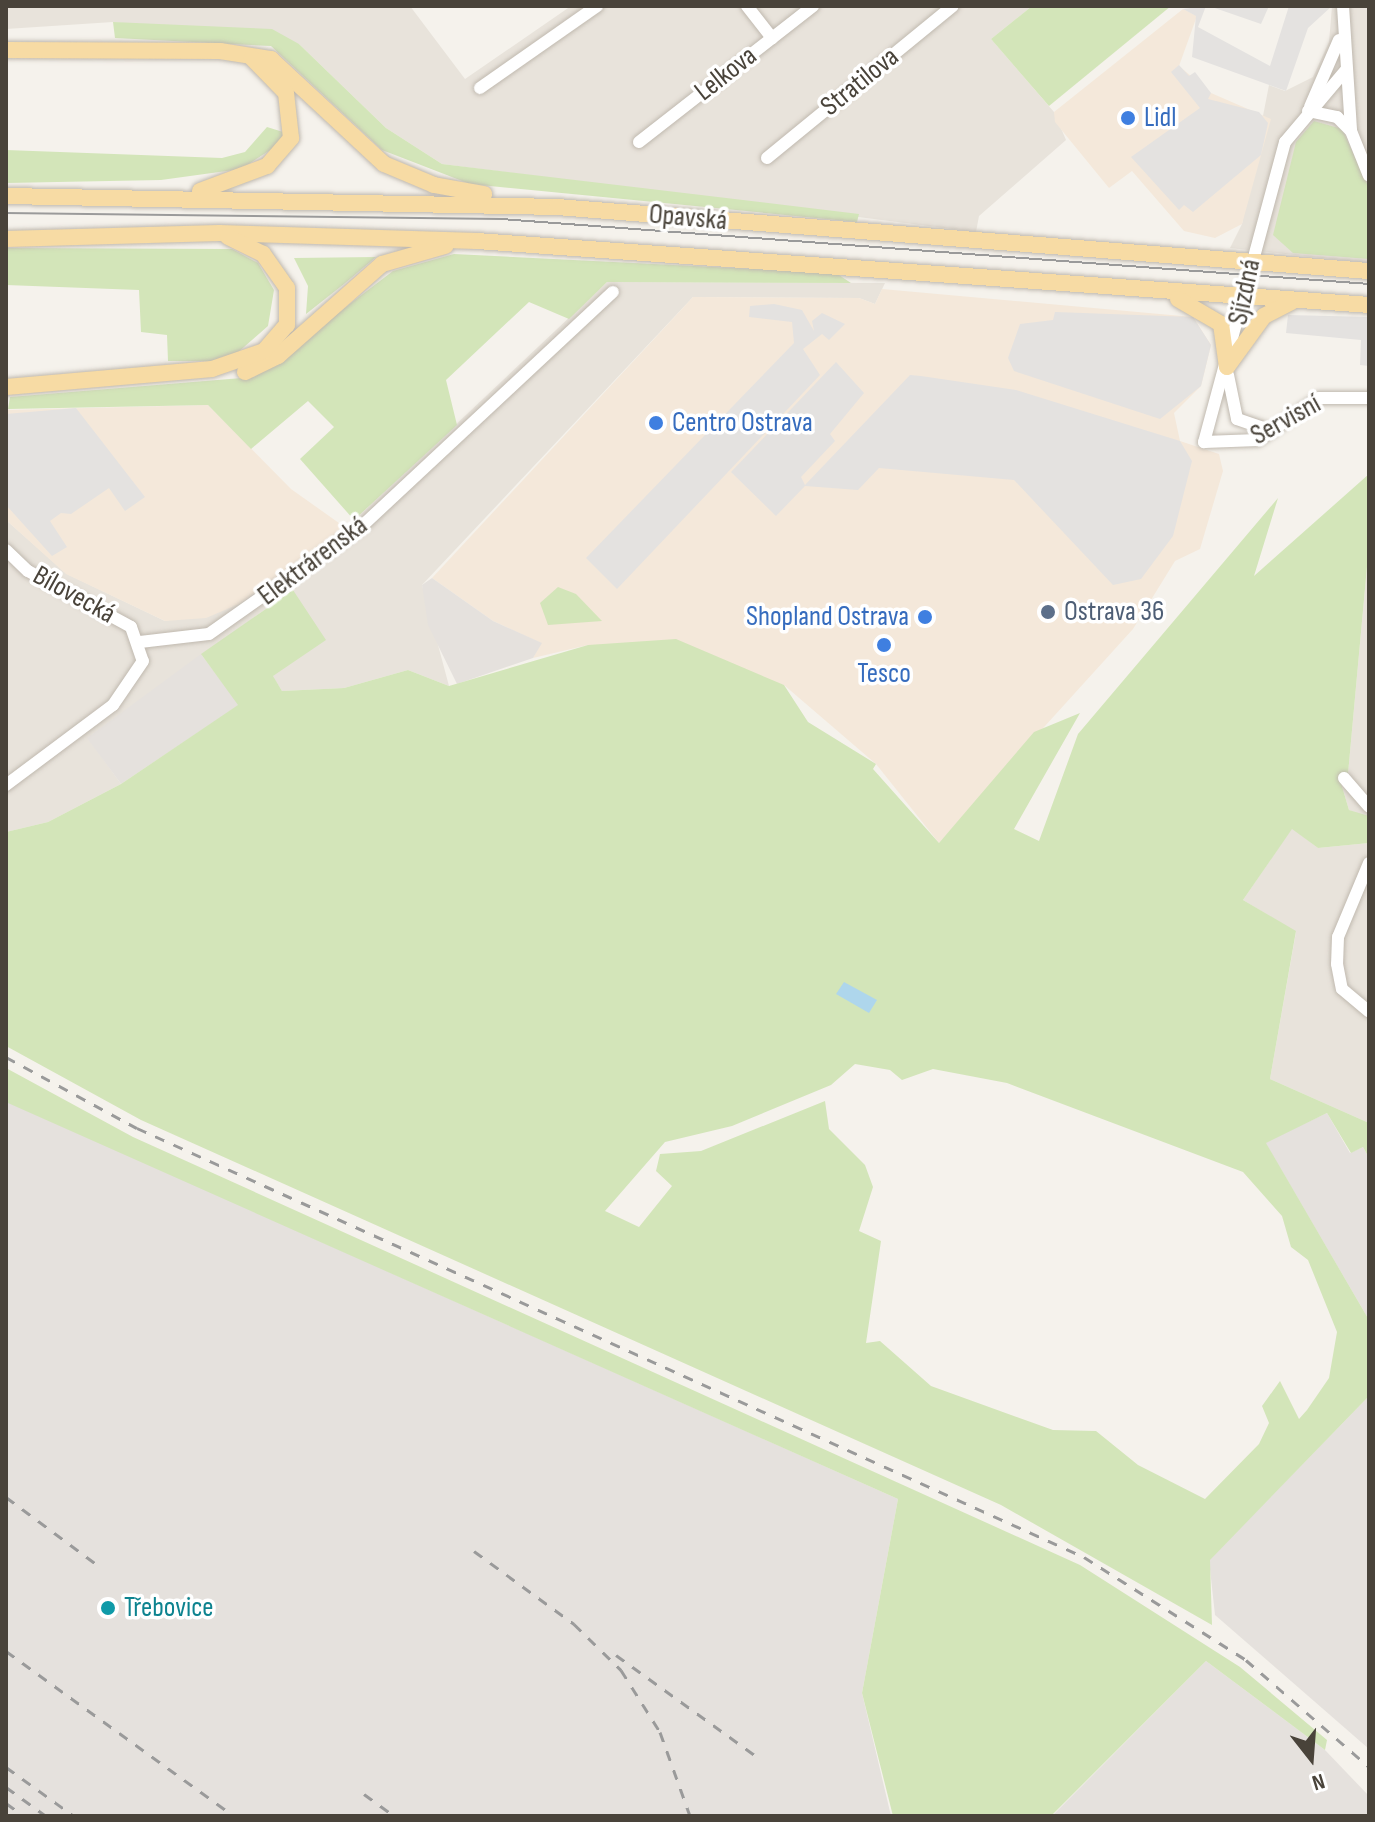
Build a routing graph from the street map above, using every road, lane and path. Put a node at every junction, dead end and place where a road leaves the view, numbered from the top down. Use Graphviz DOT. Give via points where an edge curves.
graph roads {
  1 [pos="597,6"];
  2 [pos="747,6"];
  3 [pos="813,6"];
  4 [pos="953,6"];
  5 [pos="1343,12"];
  6 [pos="772,38"];
  7 [pos="6,50"];
  8 [pos="248,55"];
  9 [pos="1345,71"];
  10 [pos="480,88"];
  11 [pos="1308,111"];
  12 [pos="1351,131"];
  13 [pos="639,142"];
  14 [pos="767,158"];
  15 [pos="1369,176"];
  16 [pos="186,195"];
  17 [pos="6,196"];
  18 [pos="557,207"];
  19 [pos="219,233"];
  20 [pos="6,239"];
  21 [pos="477,241"];
  22 [pos="1252,261"];
  23 [pos="1369,271"];
  24 [pos="613,292"];
  25 [pos="1162,292"];
  26 [pos="1245,298"];
  27 [pos="1301,300"];
  28 [pos="1369,305"];
  29 [pos="1227,367"];
  30 [pos="144,376"];
  31 [pos="6,387"];
  32 [pos="1369,398"];
  33 [pos="1272,431"];
  34 [pos="1204,442"];
  35 [pos="6,550"];
  36 [pos="140,642"];
  37 [pos="1344,778"];
  38 [pos="6,785"];
  39 [pos="1369,807"];
  40 [pos="1369,863"];
  41 [pos="1369,1012"];
  1 -- 10 [label="street"];
  2 -- 6 [label="street"];
  3 -- 6 [label="street, Lelkova"];
  4 -- 14 [label="street, Stratilova"];
  5 -- 9 [label="street"];
  5 -- 11 [label="street" via="1334,63"];
  6 -- 13 [label="street, Lelkova"];
  7 -- 8 [label="main road"];
  8 -- 16 [label="main road" via="286,93 289,142 261,169"];
  8 -- 18 [label="main road" via="288,68 363,148 405,175"];
  9 -- 11 [label="street"];
  9 -- 12 [label="street"];
  11 -- 12 [label="street" via="1337,117"];
  11 -- 22 [label="street, Sjízdná" via="1285,142"];
  12 -- 15 [label="street"];
  16 -- 17 [label="main road, Opavská"];
  16 -- 18 [label="main road, Opavská"];
  18 -- 22 [label="main road, Opavská"];
  19 -- 20 [label="main road, Opavská"];
  19 -- 21 [label="main road, Opavská"];
  19 -- 30 [label="main road" via="276,267 289,297 287,325 246,360"];
  21 -- 25 [label="main road, Opavská"];
  21 -- 30 [label="main road" via="386,262 260,366 212,378"];
  22 -- 23 [label="main road, Opavská"];
  22 -- 26 [label="street, Sjízdná"];
  24 -- 36 [label="street, Elektrárenská" via="362,526 209,634"];
  25 -- 26 [label="main road, Opavská"];
  25 -- 29 [label="main road" via="1211,312 1221,324"];
  26 -- 27 [label="main road, Opavská"];
  26 -- 29 [label="street, Sjízdná"];
  27 -- 28 [label="main road, Opavská"];
  27 -- 29 [label="main road" via="1264,316"];
  29 -- 33 [label="street" via="1235,416 1248,428"];
  29 -- 34 [label="street, Sjízdná"];
  30 -- 31 [label="main road"];
  32 -- 33 [label="street, Servisní" via="1309,401"];
  33 -- 34 [label="street, Servisní" via="1240,445"];
  35 -- 36 [label="street, Bílovecká" via="28,571 131,627"];
  36 -- 38 [label="street" via="135,683"];
  37 -- 39 [label="street"];
  40 -- 41 [label="street" via="1338,937 1337,964 1342,989"];
}
